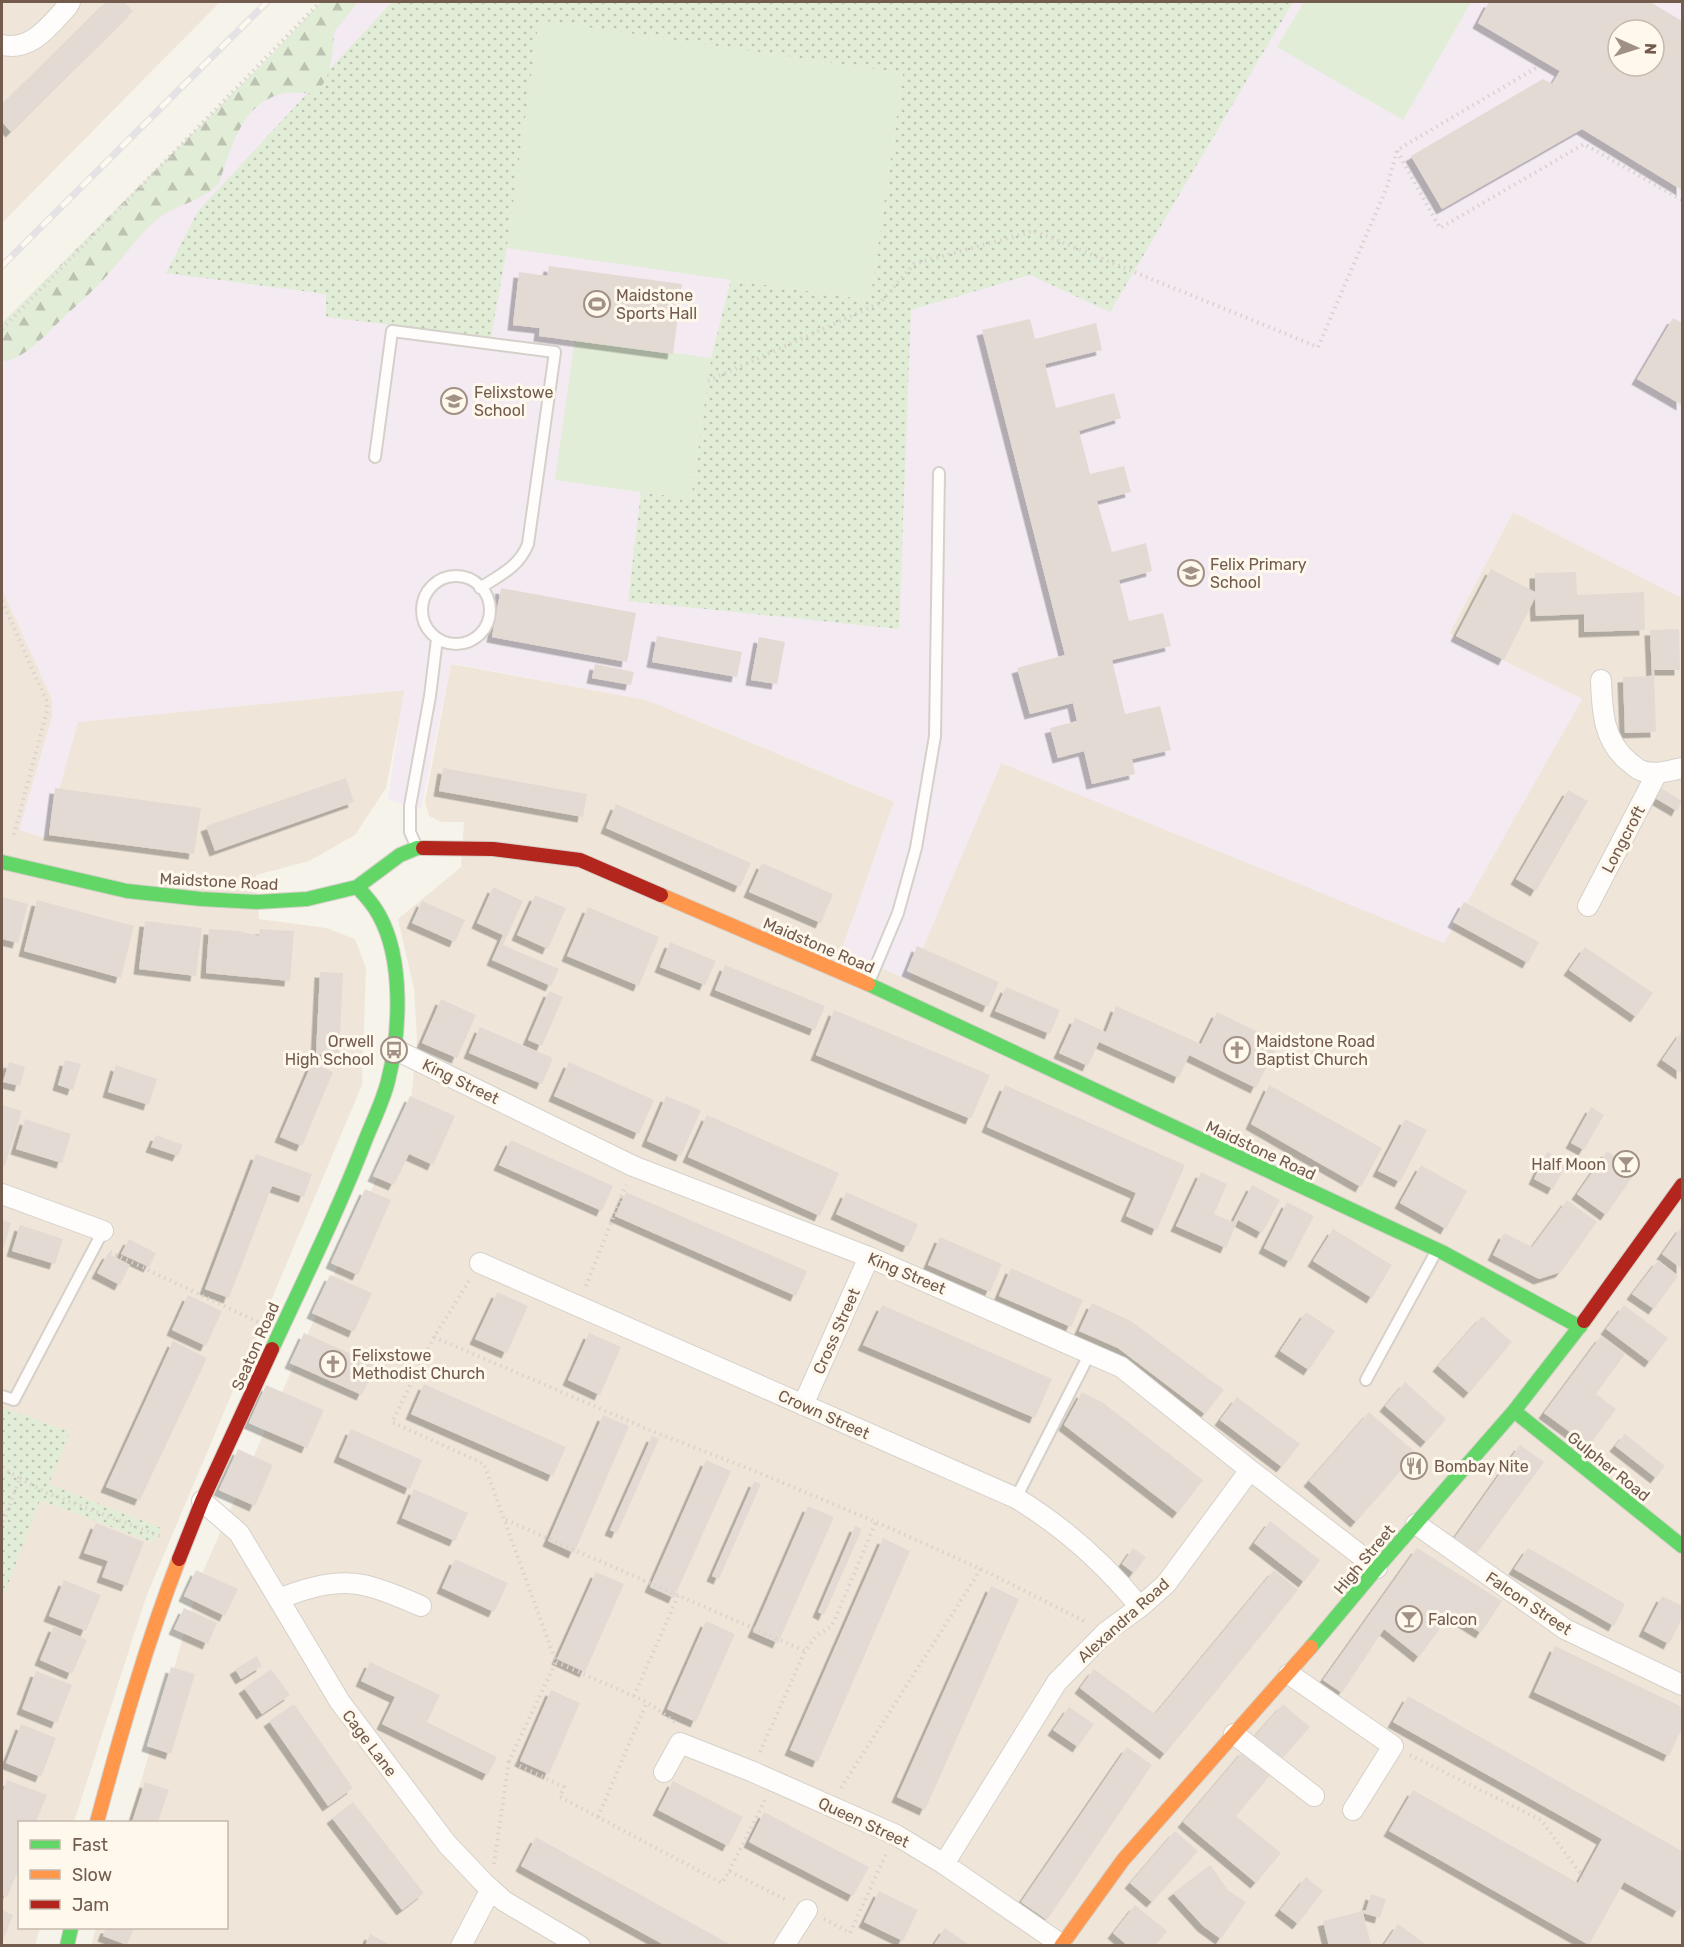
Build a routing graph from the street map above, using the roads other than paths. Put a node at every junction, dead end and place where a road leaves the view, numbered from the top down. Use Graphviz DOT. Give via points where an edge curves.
graph roads {
  1 [pos="70,2"];
  2 [pos="2,45"];
  3 [pos="375,457"];
  4 [pos="939,473"];
  5 [pos="480,588"];
  6 [pos="437,639"];
  7 [pos="1601,680"];
  8 [pos="1683,768"];
  9 [pos="1657,773"];
  10 [pos="417,848"];
  11 [pos="4,862"];
  12 [pos="357,887"];
  13 [pos="1588,906"];
  14 [pos="868,984"];
  15 [pos="394,1049"];
  16 [pos="1683,1185"];
  17 [pos="2,1194"];
  18 [pos="99,1238"];
  19 [pos="1437,1250"];
  20 [pos="869,1257"];
  21 [pos="480,1263"];
  22 [pos="1580,1327"];
  23 [pos="1090,1353"];
  24 [pos="1366,1380"];
  25 [pos="2,1396"];
  26 [pos="803,1405"];
  27 [pos="1514,1411"];
  28 [pos="1250,1470"];
  29 [pos="1016,1498"];
  30 [pos="202,1501"];
  31 [pos="1416,1524"];
  32 [pos="1683,1546"];
  33 [pos="1377,1568"];
  34 [pos="279,1599"];
  35 [pos="421,1606"];
  36 [pos="1140,1607"];
  37 [pos="1289,1674"];
  38 [pos="1683,1685"];
  39 [pos="1234,1734"];
  40 [pos="664,1772"];
  41 [pos="1314,1796"];
  42 [pos="1353,1810"];
  43 [pos="97,1821"];
  44 [pos="944,1864"];
  45 [pos="491,1889"];
  46 [pos="807,1910"];
  47 [pos="71,1929"];
  48 [pos="1061,1945"];
  49 [pos="67,1946"];
  50 [pos="461,1946"];
  51 [pos="580,1946"];
  52 [pos="784,1946"];
  1 -- 2 [label="street" via="38,38 18,46"];
  3 -- 5 [label="lane" via="392,331 555,352 528,544 514,566"];
  4 -- 14 [label="lane" via="935,736 916,848 898,913"];
  5 -- 6 [label="lane" via="487,595 490,612 485,629 471,641 454,644"];
  5 -- 6 [label="lane" via="475,581 458,576 441,579 427,591 422,608 425,625"];
  6 -- 10 [label="lane" via="410,806 410,832"];
  7 -- 9 [label="street" via="1607,734 1624,758 1640,770"];
  8 -- 9 [label="street"];
  9 -- 13 [label="street, Longcroft"];
  10 -- 12 [label="street, Maidstone Road" via="400,855"];
  10 -- 14 [label="street, Maidstone Road" via="493,849 580,860"];
  11 -- 12 [label="street, Maidstone Road" via="100,886 201,899 307,899"];
  12 -- 15 [label="street, Seaton Road" via="381,918 393,955 398,999"];
  14 -- 19 [label="street, Maidstone Road"];
  15 -- 20 [label="street, King Street" via="633,1166"];
  15 -- 30 [label="street, Seaton Road" via="388,1082 368,1138"];
  16 -- 22 [label="street, High Street"];
  17 -- 18 [label="street"];
  18 -- 25 [label="lane" via="14,1400"];
  19 -- 22 [label="street, Maidstone Road"];
  19 -- 24 [label="lane"];
  20 -- 23 [label="street, King Street"];
  20 -- 26 [label="street, Cross Street"];
  21 -- 26 [label="street, Crown Street"];
  22 -- 27 [label="street, High Street"];
  23 -- 28 [label="street, King Street" via="1121,1367"];
  23 -- 29 [label="lane"];
  26 -- 29 [label="street, Crown Street"];
  27 -- 31 [label="street, High Street"];
  27 -- 32 [label="street, Gulpher Road"];
  28 -- 33 [label="street, King Street"];
  28 -- 36 [label="street, Alexandra Road" via="1166,1584"];
  29 -- 36 [label="street, Crown Street" via="1085,1549"];
  30 -- 34 [label="street, Cage Lane" via="239,1533"];
  30 -- 43 [label="street, Seaton Road" via="152,1634"];
  31 -- 33 [label="street, High Street"];
  31 -- 38 [label="street, Falcon Street" via="1565,1629"];
  33 -- 37 [label="street, High Street"];
  34 -- 35 [label="street" via="304,1589 361,1584"];
  34 -- 45 [label="street, Cage Lane" via="340,1702 447,1844"];
  36 -- 44 [label="street, Alexandra Road" via="1106,1632 1058,1682"];
  37 -- 39 [label="street, High Street"];
  37 -- 42 [label="street" via="1394,1746"];
  39 -- 41 [label="street"];
  39 -- 48 [label="street, High Street" via="1124,1860"];
  40 -- 44 [label="street, Queen Street" via="680,1743 896,1835"];
  44 -- 48 [label="street, Queen Street"];
  45 -- 50 [label="street"];
  45 -- 51 [label="street, Cage Lane" via="504,1901"];
  46 -- 52 [label="street"];
  47 -- 49 [label="street"];
}
